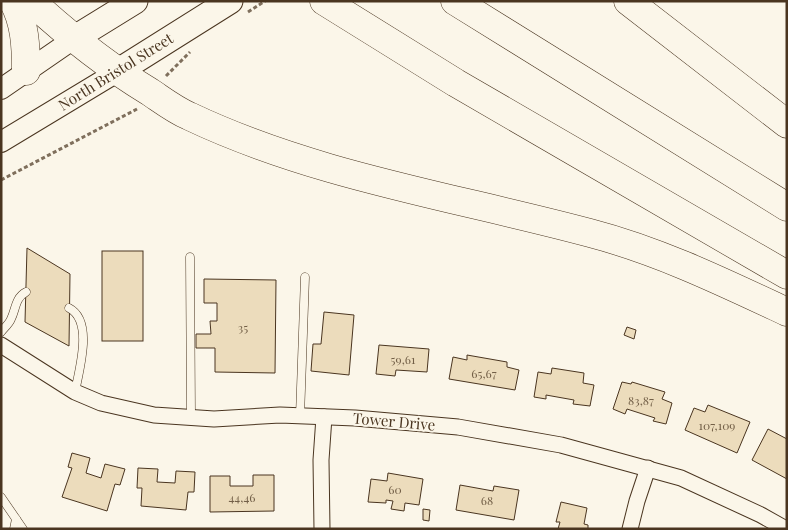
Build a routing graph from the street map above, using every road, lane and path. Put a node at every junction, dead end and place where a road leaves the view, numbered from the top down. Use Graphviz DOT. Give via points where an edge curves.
graph roads {
  1 [pos="13,1"];
  2 [pos="32,1"];
  3 [pos="136,1"];
  4 [pos="230,1"];
  5 [pos="324,1"];
  6 [pos="455,1"];
  7 [pos="628,1"];
  8 [pos="75,38"];
  9 [pos="26,71"];
  10 [pos="117,72"];
  11 [pos="1,89"];
  12 [pos="787,124"];
  13 [pos="1,142"];
  14 [pos="787,207"];
  15 [pos="190,257"];
  16 [pos="787,275"];
  17 [pos="305,277"];
  18 [pos="26,292"];
  19 [pos="69,308"];
  20 [pos="787,312"];
  21 [pos="1,332"];
  22 [pos="1,345"];
  23 [pos="75,392"];
  24 [pos="190,416"];
  25 [pos="300,416"];
  26 [pos="324,417"];
  27 [pos="648,468"];
  28 [pos="1,497"];
  29 [pos="16,518"];
  30 [pos="14,529"];
  31 [pos="23,529"];
  32 [pos="322,529"];
  33 [pos="630,529"];
  34 [pos="786,529"];
  1 -- 9 [label="highway" via="26,43"];
  2 -- 8 [label="highway"];
  3 -- 8 [label="main road"];
  4 -- 10 [label="main road, North Bristol Street"];
  5 -- 16 [label="highway" via="456,83"];
  6 -- 14 [label="highway"];
  7 -- 12 [label="highway"];
  8 -- 9 [label="street"];
  8 -- 10 [label="highway"];
  9 -- 11 [label="street"];
  10 -- 13 [label="street, North Bristol Street"];
  10 -- 20 [label="highway" via="187,116 293,158 610,239 728,284"];
  15 -- 24 [label="lane"];
  17 -- 25 [label="lane"];
  18 -- 21 [label="lane" via="21,294 11,321"];
  19 -- 23 [label="lane" via="81,320 83,333 83,352"];
  22 -- 23 [label="street, Tower Drive"];
  23 -- 24 [label="street, Tower Drive" via="101,403 154,416"];
  24 -- 25 [label="street, Tower Drive" via="214,419"];
  25 -- 26 [label="street, Tower Drive"];
  26 -- 27 [label="street, Tower Drive" via="458,427 561,445"];
  26 -- 32 [label="street"];
  27 -- 33 [label="street"];
  27 -- 34 [label="street, Tower Drive" via="680,478"];
  28 -- 29 [label="lane"];
  29 -- 30 [label="lane"];
  29 -- 31 [label="lane"];
}
